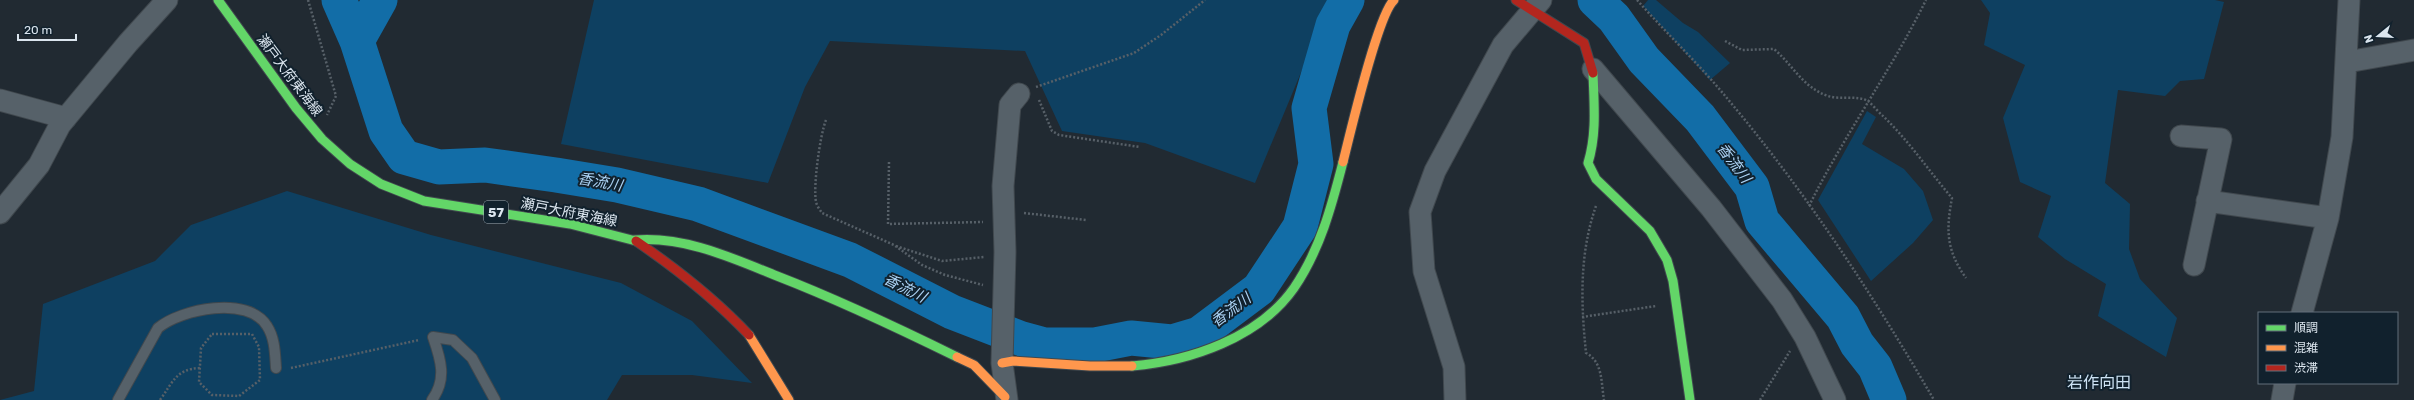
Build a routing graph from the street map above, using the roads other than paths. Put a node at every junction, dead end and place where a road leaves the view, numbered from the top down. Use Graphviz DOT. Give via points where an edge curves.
graph roads {
  1 [pos="167,0"];
  2 [pos="218,0"];
  3 [pos="1394,0"];
  4 [pos="2349,0"];
  5 [pos="1531,4"];
  6 [pos="2414,50"];
  7 [pos="2348,62"];
  8 [pos="1593,69"];
  9 [pos="1027,91"];
  10 [pos="0,100"];
  11 [pos="66,118"];
  12 [pos="2181,136"];
  13 [pos="2207,201"];
  14 [pos="0,213"];
  15 [pos="2328,218"];
  16 [pos="635,240"];
  17 [pos="2194,265"];
  18 [pos="2302,312"];
  19 [pos="1002,360"];
  20 [pos="276,368"];
  21 [pos="2285,384"];
  22 [pos="1006,398"];
  23 [pos="118,400"];
  24 [pos="432,400"];
  25 [pos="495,400"];
  26 [pos="789,400"];
  27 [pos="1454,400"];
  28 [pos="1690,400"];
  29 [pos="1835,400"];
  30 [pos="2282,400"];
  1 -- 11 [label="street"];
  2 -- 16 [label="street, 瀬戸大府東海線 / 57" via="296,108 322,139 350,164 380,184 424,201 570,224"];
  3 -- 19 [label="street" via="1388,5 1370,55 1335,195 1317,245 1293,290 1256,326 1199,352 1167,362 1101,366"];
  4 -- 7 [label="street"];
  5 -- 8 [label="street" via="1584,43"];
  5 -- 27 [label="street" via="1503,45 1435,171 1420,212 1424,271 1454,367"];
  6 -- 7 [label="street"];
  7 -- 15 [label="street" via="2342,137"];
  8 -- 28 [label="street" via="1595,116 1593,147 1588,163 1596,179 1650,231 1667,260"];
  8 -- 29 [label="street" via="1711,208 1782,300 1799,326"];
  9 -- 19 [label="street" via="1010,105 1004,166"];
  10 -- 11 [label="street"];
  11 -- 14 [label="street" via="39,165"];
  12 -- 13 [label="street" via="2221,139"];
  13 -- 15 [label="street"];
  13 -- 17 [label="street"];
  15 -- 18 [label="street"];
  16 -- 22 [label="street" via="658,238 714,251 850,306 974,365"];
  16 -- 26 [label="street, 瀬戸大府東海線 / 57" via="674,267 722,307 753,340"];
  19 -- 22 [label="street"];
  20 -- 23 [label="lane" via="272,338 268,326 261,318 238,308 224,307 187,314 168,320 158,328"];
  21 -- 30 [label="street"];
  24 -- 25 [label="lane" via="441,385 442,371 433,337 453,340 472,358"];
}
